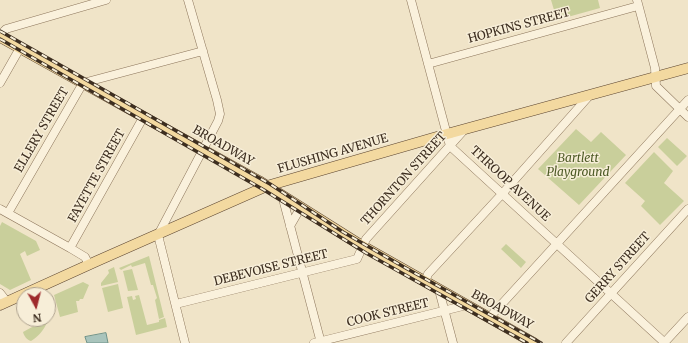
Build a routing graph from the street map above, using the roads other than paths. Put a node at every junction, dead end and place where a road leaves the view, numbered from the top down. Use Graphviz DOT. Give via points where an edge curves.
graph roads {
  1 [pos="106,0"];
  2 [pos="188,0"];
  3 [pos="411,0"];
  4 [pos="637,3"];
  5 [pos="0,36"];
  6 [pos="20,48"];
  7 [pos="203,51"];
  8 [pos="428,64"];
  9 [pos="688,68"];
  10 [pos="656,77"];
  11 [pos="0,83"];
  12 [pos="83,83"];
  13 [pos="589,96"];
  14 [pos="688,100"];
  15 [pos="680,109"];
  16 [pos="144,116"];
  17 [pos="688,117"];
  18 [pos="464,130"];
  19 [pos="447,134"];
  20 [pos="450,146"];
  21 [pos="203,150"];
  22 [pos="267,186"];
  23 [pos="502,194"];
  24 [pos="282,195"];
  25 [pos="301,207"];
  26 [pos="0,209"];
  27 [pos="688,209"];
  28 [pos="8,213"];
  29 [pos="290,226"];
  30 [pos="158,235"];
  31 [pos="556,243"];
  32 [pos="362,246"];
  33 [pos="70,248"];
  34 [pos="89,265"];
  35 [pos="303,273"];
  36 [pos="425,282"];
  37 [pos="439,290"];
  38 [pos="0,293"];
  39 [pos="610,293"];
  40 [pos="4,304"];
  41 [pos="176,304"];
  42 [pos="467,306"];
  43 [pos="445,311"];
  44 [pos="489,318"];
  45 [pos="688,318"];
  46 [pos="319,342"];
  47 [pos="185,343"];
  48 [pos="453,343"];
  49 [pos="534,343"];
  50 [pos="566,343"];
  51 [pos="665,343"];
  1 -- 5 [label="street" via="6,29"];
  2 -- 7 [label="street"];
  3 -- 8 [label="street"];
  4 -- 8 [label="street, HOPKINS STREET"];
  4 -- 10 [label="street"];
  5 -- 6 [label="main road, BROADWAY"];
  6 -- 11 [label="street"];
  6 -- 12 [label="main road, BROADWAY"];
  7 -- 12 [label="street, ELLERY STREET"];
  7 -- 21 [label="street" via="220,114"];
  8 -- 19 [label="street"];
  9 -- 10 [label="main road, FLUSHING AVENUE"];
  10 -- 13 [label="main road, FLUSHING AVENUE"];
  10 -- 15 [label="street" via="656,86"];
  12 -- 16 [label="main road, BROADWAY"];
  12 -- 28 [label="street, ELLERY STREET"];
  13 -- 18 [label="main road, FLUSHING AVENUE"];
  13 -- 23 [label="street"];
  14 -- 15 [label="street"];
  15 -- 17 [label="street"];
  15 -- 31 [label="street"];
  16 -- 21 [label="main road, BROADWAY"];
  16 -- 33 [label="street, FAYETTE STREET"];
  18 -- 19 [label="main road, FLUSHING AVENUE"];
  18 -- 20 [label="street, THORNTON STREET"];
  19 -- 20 [label="street"];
  19 -- 22 [label="main road, FLUSHING AVENUE"];
  20 -- 23 [label="street, THROOP AVENUE"];
  20 -- 32 [label="street, THORNTON STREET"];
  21 -- 22 [label="main road, BROADWAY"];
  21 -- 30 [label="street"];
  22 -- 24 [label="main road, BROADWAY"];
  22 -- 30 [label="main road, FLUSHING AVENUE"];
  23 -- 31 [label="street, THROOP AVENUE"];
  23 -- 36 [label="street" via="428,274"];
  24 -- 25 [label="main road, BROADWAY"];
  24 -- 29 [label="street"];
  25 -- 29 [label="street"];
  25 -- 32 [label="main road, BROADWAY"];
  26 -- 28 [label="street"];
  27 -- 39 [label="street, GERRY STREET"];
  28 -- 33 [label="street"];
  29 -- 35 [label="street"];
  30 -- 34 [label="main road, FLUSHING AVENUE"];
  30 -- 41 [label="street"];
  31 -- 39 [label="street, THROOP AVENUE"];
  31 -- 44 [label="street"];
  32 -- 35 [label="street, DEBEVOISE STREET" via="357,259"];
  32 -- 36 [label="main road, BROADWAY"];
  33 -- 34 [label="street" via="85,257"];
  34 -- 40 [label="main road, FLUSHING AVENUE"];
  35 -- 41 [label="street, DEBEVOISE STREET"];
  35 -- 46 [label="street"];
  36 -- 37 [label="main road, BROADWAY"];
  37 -- 42 [label="main road, BROADWAY"];
  37 -- 43 [label="street"];
  38 -- 40 [label="street"];
  39 -- 50 [label="street, GERRY STREET"];
  39 -- 51 [label="street, THROOP AVENUE"];
  41 -- 47 [label="street"];
  42 -- 43 [label="street, COOK STREET"];
  42 -- 44 [label="main road, BROADWAY"];
  43 -- 46 [label="street, COOK STREET"];
  43 -- 48 [label="street"];
  44 -- 49 [label="main road, BROADWAY"];
  45 -- 51 [label="street"];
}
